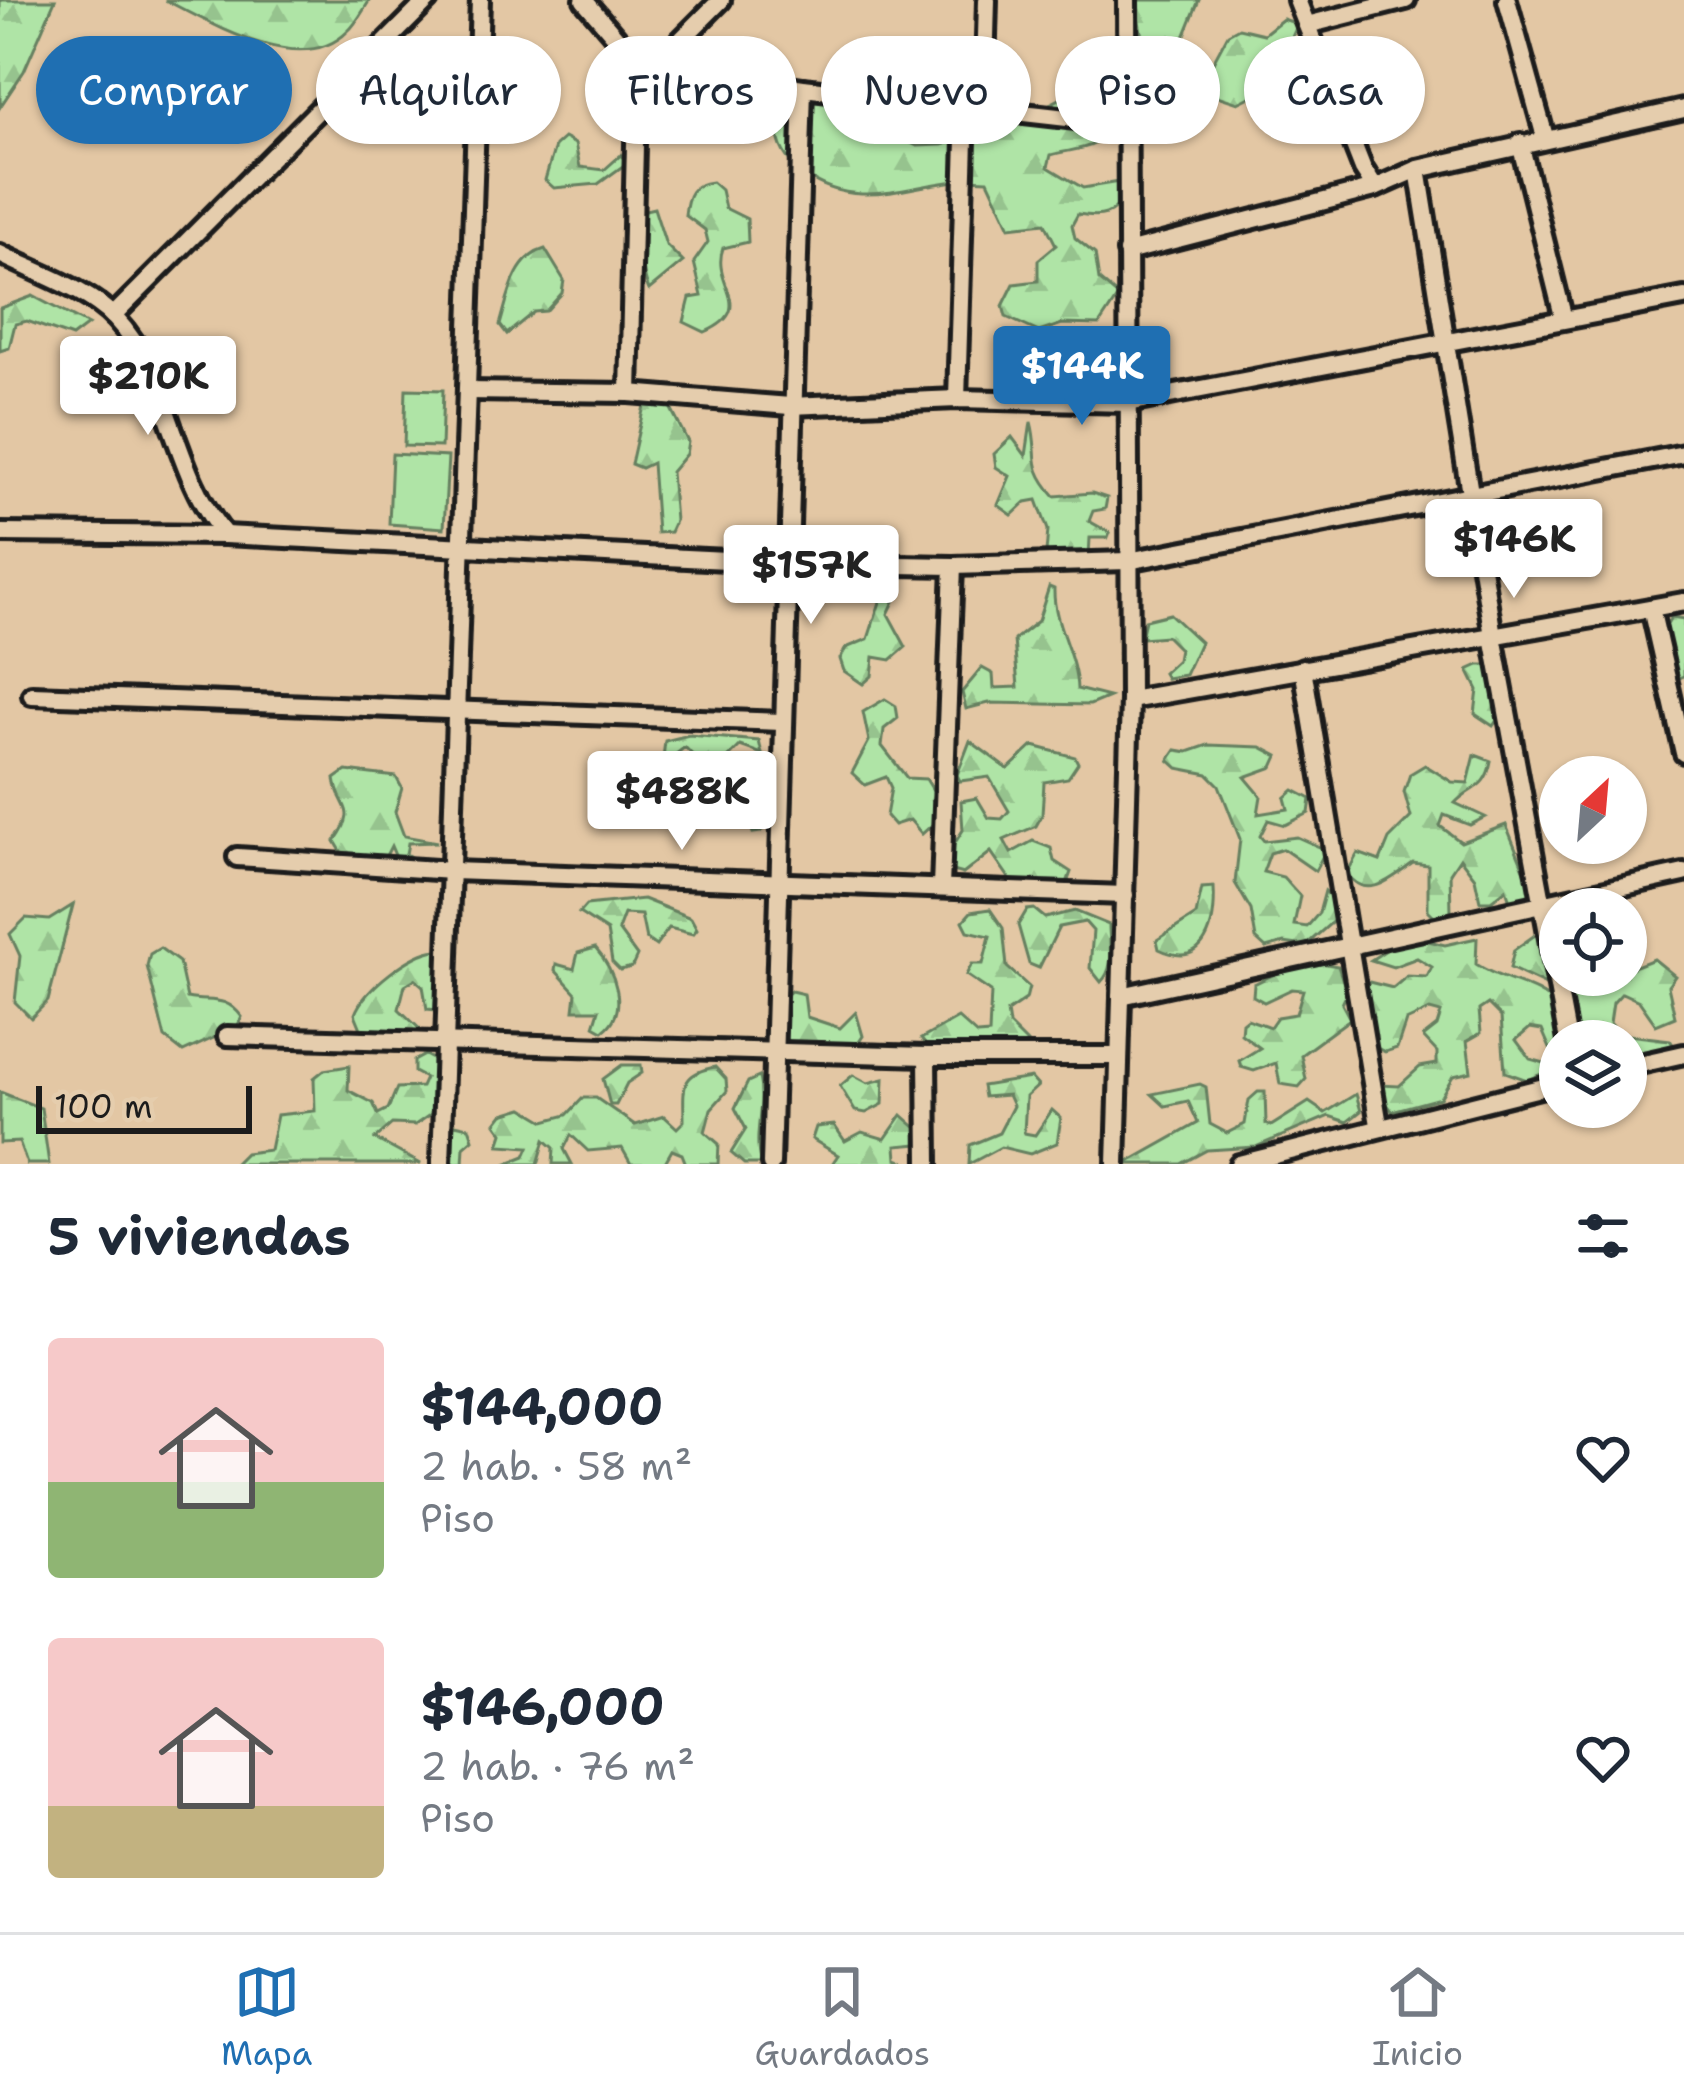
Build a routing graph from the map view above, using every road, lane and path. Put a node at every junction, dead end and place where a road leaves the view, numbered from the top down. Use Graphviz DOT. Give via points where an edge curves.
graph roads {
  1 [pos="428,0"];
  2 [pos="479,0"];
  3 [pos="584,0"];
  4 [pos="721,0"];
  5 [pos="987,0"];
  6 [pos="1127,0"];
  7 [pos="1298,0"];
  8 [pos="1406,0"];
  9 [pos="1507,0"];
  10 [pos="1306,25"];
  11 [pos="615,36"];
  12 [pos="685,36"];
  13 [pos="983,36"];
  14 [pos="1128,36"];
  15 [pos="797,87"];
  16 [pos="803,88"];
  17 [pos="821,90"];
  18 [pos="1684,109"];
  19 [pos="1545,137"];
  20 [pos="1520,143"];
  21 [pos="635,144"];
  22 [pos="973,144"];
  23 [pos="1129,144"];
  24 [pos="1418,169"];
  25 [pos="1375,188"];
  26 [pos="1127,252"];
  27 [pos="0,254"];
  28 [pos="1684,297"];
  29 [pos="113,316"];
  30 [pos="1563,316"];
  31 [pos="1448,346"];
  32 [pos="467,391"];
  33 [pos="629,393"];
  34 [pos="957,399"];
  35 [pos="1128,403"];
  36 [pos="790,406"];
  37 [pos="1684,454"];
  38 [pos="1470,492"];
  39 [pos="0,533"];
  40 [pos="225,535"];
  41 [pos="464,546"];
  42 [pos="1128,561"];
  43 [pos="786,563"];
  44 [pos="952,566"];
  45 [pos="1684,602"];
  46 [pos="1651,608"];
  47 [pos="1493,636"];
  48 [pos="1304,668"];
  49 [pos="32,694"];
  50 [pos="1130,700"];
  51 [pos="455,708"];
  52 [pos="782,722"];
  53 [pos="1684,753"];
  54 [pos="237,857"];
  55 [pos="452,871"];
  56 [pos="1684,873"];
  57 [pos="784,883"];
  58 [pos="941,886"];
  59 [pos="1623,888"];
  60 [pos="1539,891"];
  61 [pos="1125,896"];
  62 [pos="1539,909"];
  63 [pos="1349,944"];
  64 [pos="1121,996"];
  65 [pos="227,1036"];
  66 [pos="445,1038"];
  67 [pos="775,1048"];
  68 [pos="1684,1054"];
  69 [pos="927,1056"];
  70 [pos="1118,1056"];
  71 [pos="1647,1062"];
  72 [pos="1539,1088"];
  73 [pos="1378,1125"];
  74 [pos="441,1164"];
  75 [pos="771,1164"];
  76 [pos="928,1164"];
  77 [pos="1116,1164"];
  78 [pos="1240,1164"];
  1 -- 29 [label="street"];
  2 -- 32 [label="street"];
  3 -- 11 [label="street"];
  4 -- 12 [label="street"];
  5 -- 13 [label="street"];
  6 -- 14 [label="street"];
  7 -- 10 [label="street"];
  8 -- 10 [label="street"];
  9 -- 19 [label="street"];
  10 -- 25 [label="street"];
  15 -- 16 [label="street"];
  16 -- 17 [label="street"];
  16 -- 36 [label="street"];
  18 -- 19 [label="street"];
  19 -- 20 [label="street"];
  20 -- 24 [label="street"];
  20 -- 30 [label="street"];
  21 -- 33 [label="street"];
  22 -- 34 [label="street"];
  23 -- 26 [label="street"];
  24 -- 25 [label="street"];
  24 -- 31 [label="street"];
  25 -- 26 [label="street"];
  26 -- 35 [label="street"];
  27 -- 29 [label="street"];
  28 -- 30 [label="street"];
  29 -- 40 [label="street"];
  30 -- 31 [label="street"];
  31 -- 35 [label="street"];
  31 -- 38 [label="street"];
  32 -- 33 [label="street"];
  32 -- 41 [label="street"];
  33 -- 36 [label="street"];
  34 -- 35 [label="street"];
  34 -- 36 [label="street"];
  35 -- 42 [label="street"];
  36 -- 43 [label="street"];
  37 -- 38 [label="street"];
  38 -- 42 [label="street"];
  38 -- 47 [label="street"];
  39 -- 40 [label="street"];
  40 -- 41 [label="street"];
  41 -- 43 [label="street"];
  41 -- 51 [label="street"];
  42 -- 44 [label="street"];
  42 -- 50 [label="street"];
  43 -- 44 [label="street"];
  43 -- 52 [label="street"];
  44 -- 58 [label="street"];
  45 -- 46 [label="street"];
  46 -- 47 [label="street"];
  46 -- 53 [label="street"];
  47 -- 48 [label="street"];
  47 -- 60 [label="street"];
  48 -- 50 [label="street"];
  48 -- 63 [label="street"];
  49 -- 51 [label="street"];
  50 -- 61 [label="street"];
  51 -- 52 [label="street"];
  51 -- 55 [label="street"];
  52 -- 57 [label="street"];
  54 -- 55 [label="street"];
  55 -- 57 [label="street"];
  55 -- 66 [label="street"];
  56 -- 59 [label="street"];
  57 -- 58 [label="street"];
  57 -- 67 [label="street"];
  58 -- 61 [label="street"];
  61 -- 64 [label="street"];
  62 -- 63 [label="street"];
  63 -- 64 [label="street"];
  63 -- 73 [label="street"];
  64 -- 70 [label="street"];
  65 -- 66 [label="street"];
  66 -- 67 [label="street"];
  66 -- 74 [label="street"];
  67 -- 69 [label="street"];
  67 -- 75 [label="street"];
  68 -- 71 [label="street"];
  69 -- 70 [label="street"];
  69 -- 76 [label="street"];
  70 -- 77 [label="street"];
  72 -- 73 [label="street"];
  73 -- 78 [label="street"];
}
